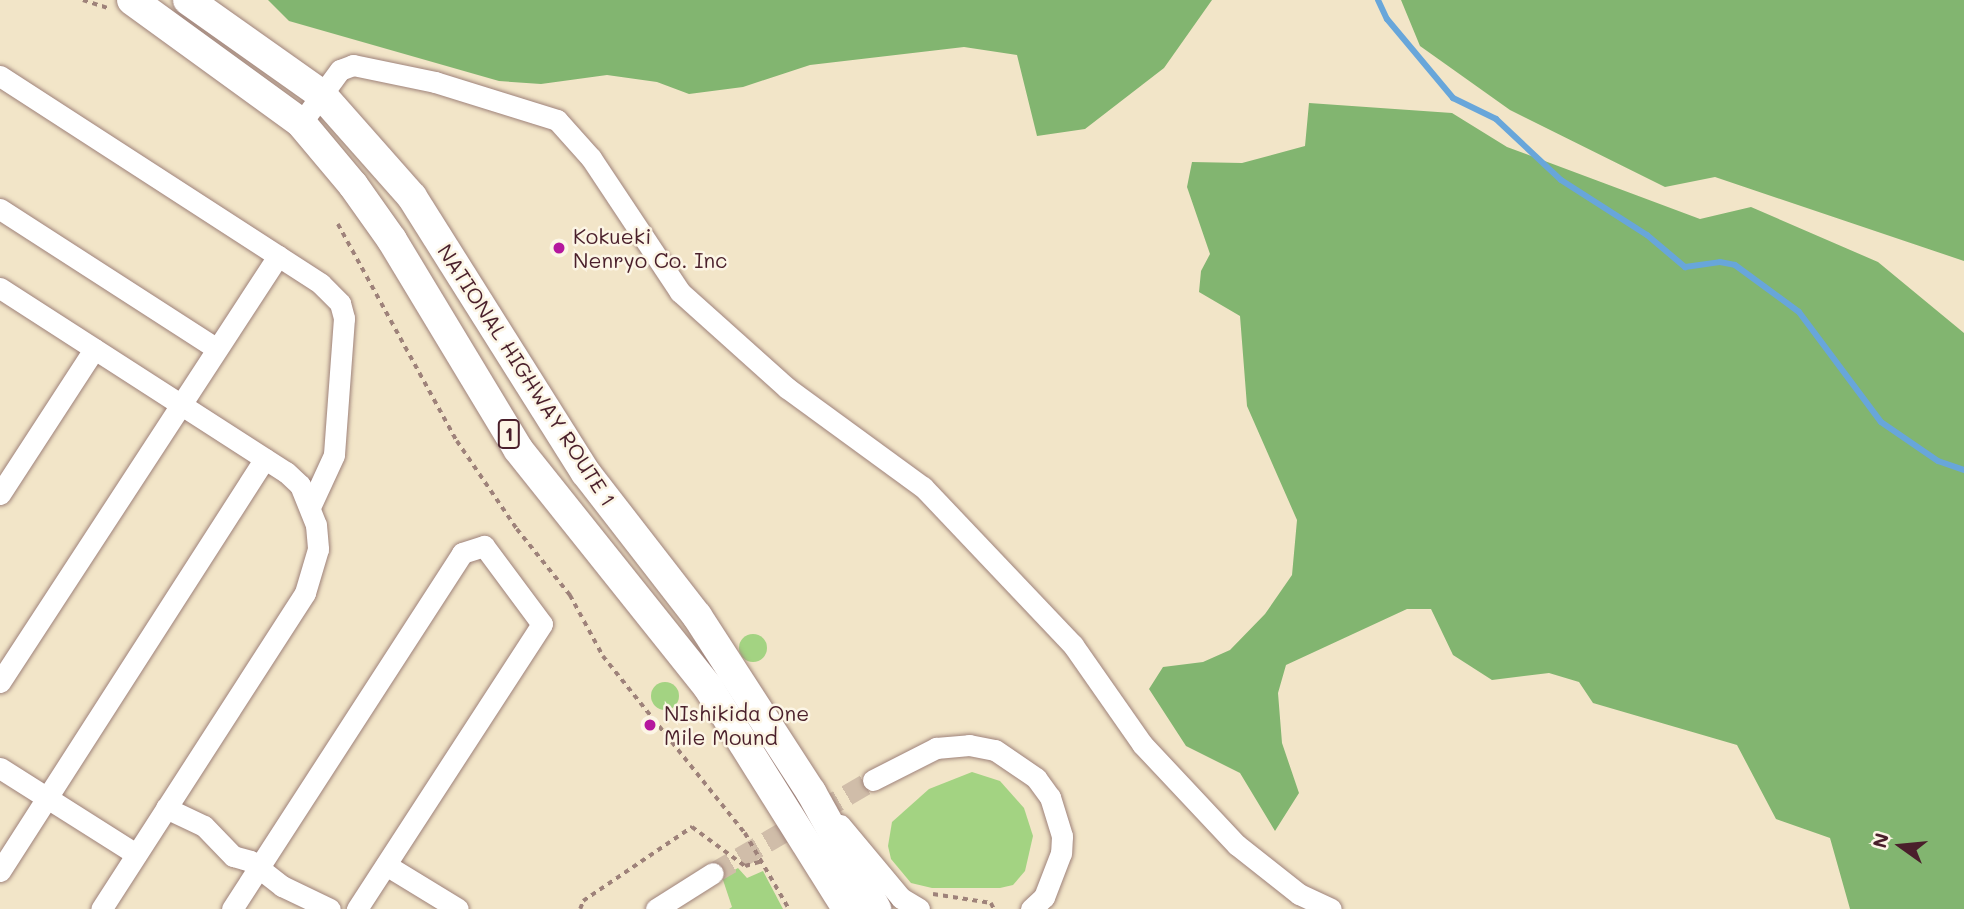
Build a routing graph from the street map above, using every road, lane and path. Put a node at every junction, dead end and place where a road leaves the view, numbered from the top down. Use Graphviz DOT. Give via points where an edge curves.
graph roads {
  1 [pos="83,0"];
  2 [pos="188,0"];
  3 [pos="125,5"];
  4 [pos="0,76"];
  5 [pos="321,94"];
  6 [pos="301,123"];
  7 [pos="0,209"];
  8 [pos="338,224"];
  9 [pos="278,256"];
  10 [pos="3,295"];
  11 [pos="216,348"];
  12 [pos="94,349"];
  13 [pos="180,405"];
  14 [pos="265,459"];
  15 [pos="0,494"];
  16 [pos="311,505"];
  17 [pos="0,682"];
  18 [pos="0,768"];
  19 [pos="873,780"];
  20 [pos="811,792"];
  21 [pos="47,798"];
  22 [pos="166,808"];
  23 [pos="136,854"];
  24 [pos="762,861"];
  25 [pos="386,865"];
  26 [pos="259,868"];
  27 [pos="0,871"];
  28 [pos="713,873"];
  29 [pos="926,901"];
  30 [pos="101,909"];
  31 [pos="232,909"];
  32 [pos="330,909"];
  33 [pos="357,909"];
  34 [pos="458,909"];
  35 [pos="580,909"];
  36 [pos="656,909"];
  37 [pos="789,909"];
  38 [pos="847,909"];
  39 [pos="876,909"];
  40 [pos="995,909"];
  41 [pos="1031,909"];
  42 [pos="1331,909"];
  1 -- 3 [label="path"];
  2 -- 5 [label="highway, NATIONAL HIGHWAY ROUTE 1 / 1"];
  3 -- 6 [label="highway, NATIONAL HIGHWAY ROUTE 1 / 1"];
  4 -- 9 [label="street"];
  5 -- 6 [label="street"];
  5 -- 20 [label="highway, NATIONAL HIGHWAY ROUTE 1 / 1" via="412,197 586,473 697,616"];
  5 -- 42 [label="street" via="340,70 353,65 435,82 557,120 590,158 680,292 788,388 923,487 1073,645 1142,744 1237,845 1299,894"];
  6 -- 38 [label="highway, NATIONAL HIGHWAY ROUTE 1 / 1" via="392,240 518,449 708,687"];
  7 -- 11 [label="street"];
  8 -- 24 [label="path" via="457,440 517,529 570,595 603,656"];
  9 -- 11 [label="street"];
  9 -- 16 [label="street" via="332,294 344,318 334,455"];
  10 -- 12 [label="street"];
  11 -- 13 [label="street"];
  12 -- 13 [label="street"];
  12 -- 15 [label="street"];
  13 -- 14 [label="street"];
  13 -- 17 [label="street"];
  14 -- 16 [label="street" via="300,485"];
  14 -- 21 [label="street"];
  16 -- 22 [label="street" via="318,549 305,593"];
  18 -- 21 [label="street"];
  19 -- 41 [label="street" via="936,748 970,745 995,750 1036,778 1050,797 1062,836 1061,853 1044,897"];
  20 -- 29 [label="street" via="901,898"];
  20 -- 39 [label="highway, NATIONAL HIGHWAY ROUTE 1 / 1"];
  21 -- 23 [label="street"];
  21 -- 27 [label="street"];
  22 -- 23 [label="street"];
  22 -- 26 [label="street" via="204,826 233,856"];
  23 -- 30 [label="street"];
  24 -- 35 [label="path" via="744,866 692,827 583,901"];
  24 -- 37 [label="path"];
  25 -- 26 [label="street" via="542,624 484,546 462,553"];
  25 -- 33 [label="street"];
  25 -- 34 [label="street"];
  26 -- 31 [label="street"];
  26 -- 32 [label="street" via="282,886"];
  28 -- 36 [label="street"];
  29 -- 40 [label="path" via="991,903"];
}
